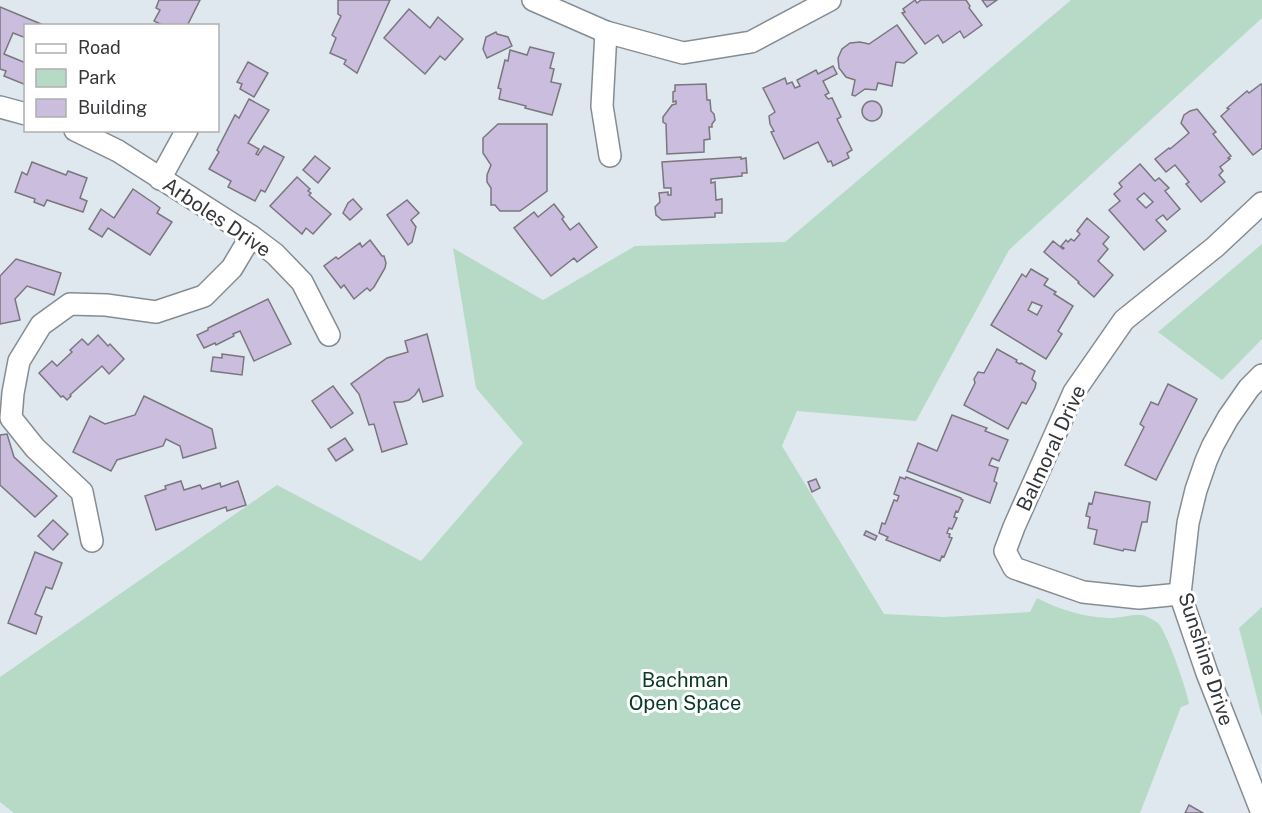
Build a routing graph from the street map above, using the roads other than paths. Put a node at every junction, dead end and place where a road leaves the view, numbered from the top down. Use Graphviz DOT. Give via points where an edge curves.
graph roads {
  1 [pos="533,0"];
  2 [pos="830,0"];
  3 [pos="606,32"];
  4 [pos="0,107"];
  5 [pos="24,113"];
  6 [pos="79,132"];
  7 [pos="186,132"];
  8 [pos="610,156"];
  9 [pos="160,179"];
  10 [pos="1262,203"];
  11 [pos="252,236"];
  12 [pos="330,335"];
  13 [pos="1262,375"];
  14 [pos="92,541"];
  15 [pos="1180,594"];
  16 [pos="1262,813"];
  1 -- 3 [label="street"];
  2 -- 3 [label="street" via="751,42 682,53"];
  3 -- 8 [label="street" via="602,106"];
  4 -- 5 [label="street"];
  6 -- 9 [label="street, Arboles Drive" via="118,151"];
  7 -- 9 [label="street"];
  9 -- 11 [label="street, Arboles Drive"];
  10 -- 15 [label="street, Balmoral Drive" via="1215,247 1124,320 1074,392 1005,551 1014,568 1083,592 1139,597"];
  11 -- 12 [label="street, Arboles Drive" via="302,282"];
  11 -- 14 [label="street" via="232,268 204,296 156,312 106,304 70,304 41,325 19,361 11,418 34,448 82,492"];
  13 -- 15 [label="street, Sunshine Drive" via="1228,418 1206,461 1188,524"];
  15 -- 16 [label="street, Sunshine Drive"];
}
